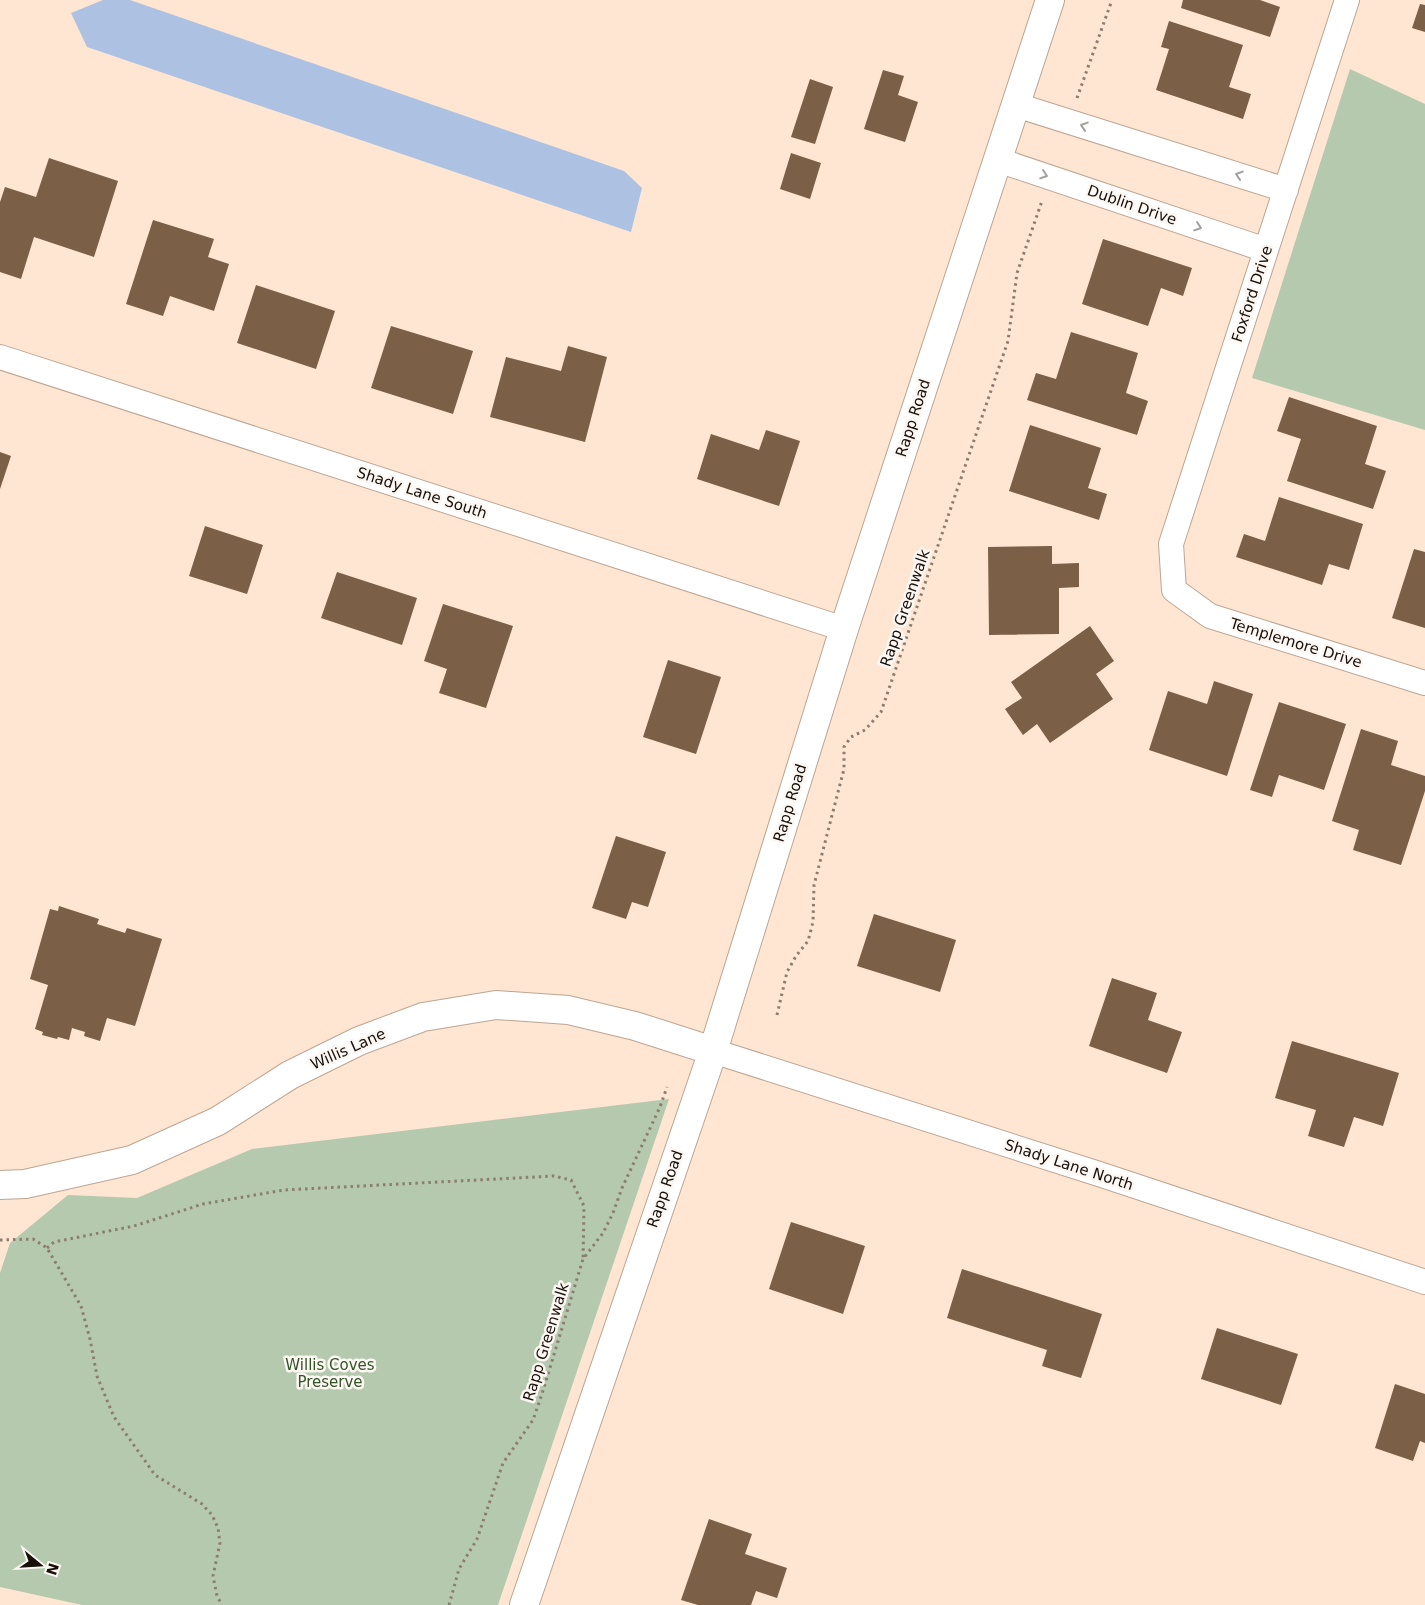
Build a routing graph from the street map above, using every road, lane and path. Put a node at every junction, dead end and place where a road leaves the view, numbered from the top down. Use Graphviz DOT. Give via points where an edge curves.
graph roads {
  1 [pos="1050,0"];
  2 [pos="1112,0"];
  3 [pos="1347,0"];
  4 [pos="1075,103"];
  5 [pos="1016,105"];
  6 [pos="998,160"];
  7 [pos="1286,190"];
  8 [pos="1045,192"];
  9 [pos="1266,250"];
  10 [pos="0,357"];
  11 [pos="1174,590"];
  12 [pos="844,629"];
  13 [pos="1425,683"];
  14 [pos="777,1015"];
  15 [pos="713,1051"];
  16 [pos="667,1087"];
  17 [pos="0,1185"];
  18 [pos="0,1240"];
  19 [pos="47,1248"];
  20 [pos="583,1260"];
  21 [pos="1425,1282"];
  22 [pos="222,1605"];
  23 [pos="448,1605"];
  24 [pos="524,1605"];
  1 -- 5 [label="street, Rapp Road"];
  2 -- 4 [label="path"];
  3 -- 7 [label="street, Foxford Drive"];
  5 -- 6 [label="street, Rapp Road"];
  7 -- 5 [label="street, one-way"];
  6 -- 9 [label="street, Dublin Drive, one-way"];
  6 -- 12 [label="street, Rapp Road"];
  7 -- 9 [label="street, Foxford Drive"];
  8 -- 14 [label="path, Rapp Greenwalk" via="1017,273 1008,341 881,712 844,747 844,769 814,884 813,922 808,941 787,972"];
  9 -- 11 [label="street, Foxford Drive" via="1171,544"];
  10 -- 12 [label="street, Shady Lane South"];
  11 -- 13 [label="street, Templemore Drive" via="1210,616"];
  12 -- 15 [label="street, Rapp Road"];
  15 -- 17 [label="street, Willis Lane" via="634,1026 568,1010 496,1005 423,1017 359,1041 290,1075 218,1121 132,1160 25,1184"];
  15 -- 21 [label="street, Shady Lane North"];
  15 -- 24 [label="street, Rapp Road"];
  16 -- 20 [label="path, Rapp Greenwalk" via="603,1234"];
  18 -- 19 [label="path" via="33,1238"];
  19 -- 20 [label="path" via="54,1242 134,1226 203,1204 284,1190 554,1176 571,1180 584,1206"];
  19 -- 22 [label="path" via="81,1306 97,1376 114,1418 155,1475 202,1504 212,1515 220,1543 214,1576"];
  20 -- 23 [label="path, Rapp Greenwalk" via="533,1420 503,1463 476,1539 459,1569"];
}
